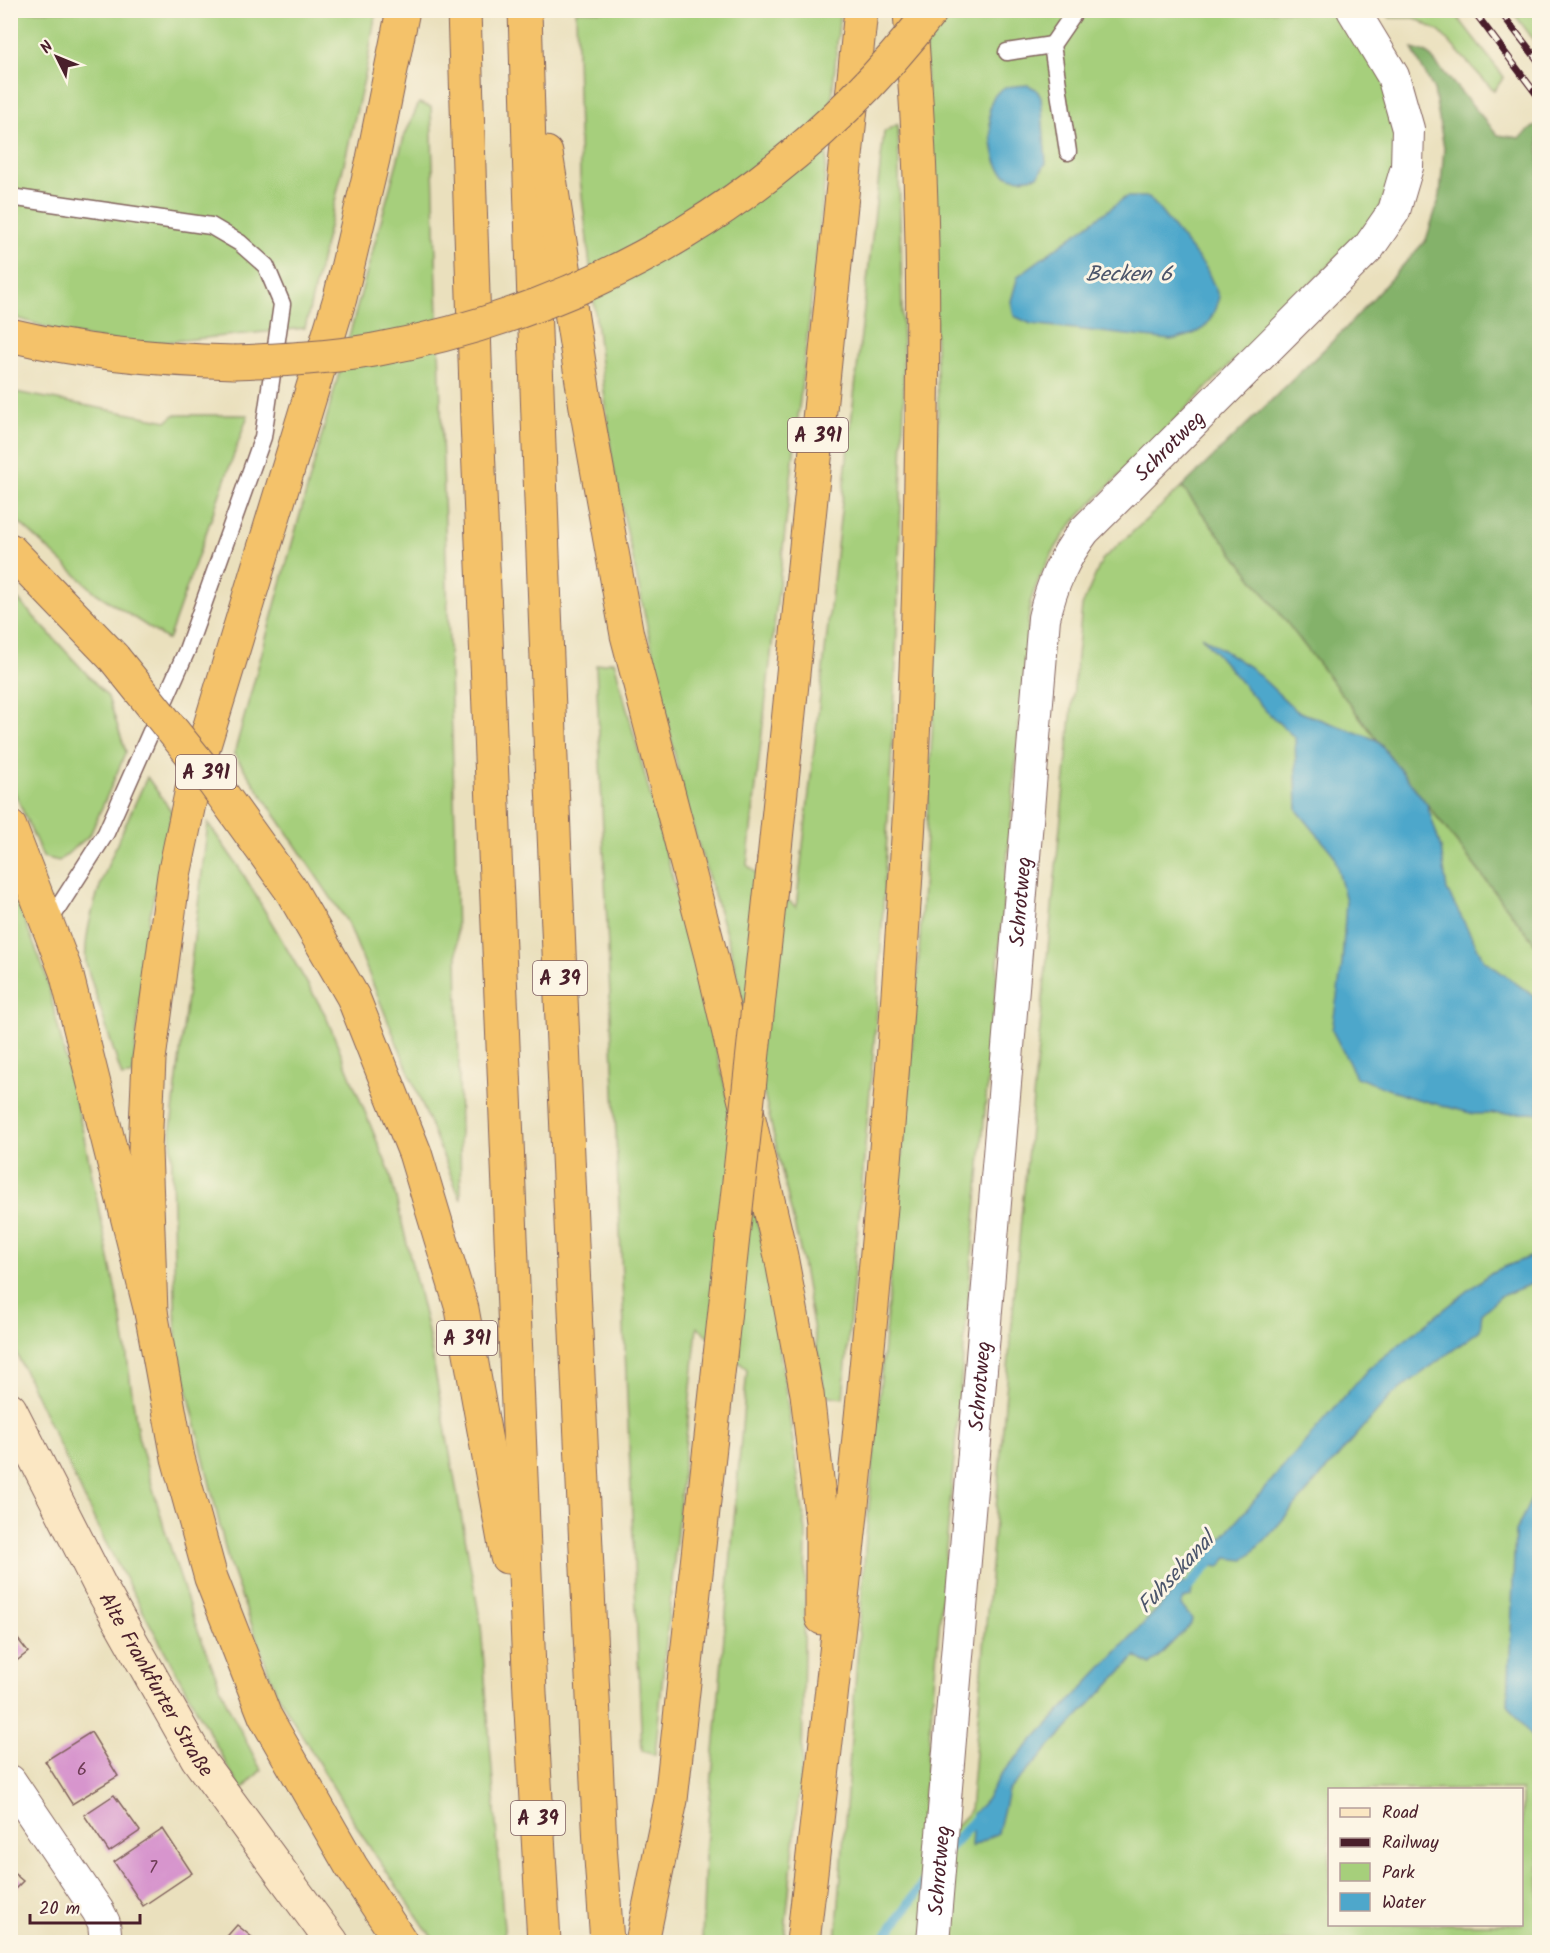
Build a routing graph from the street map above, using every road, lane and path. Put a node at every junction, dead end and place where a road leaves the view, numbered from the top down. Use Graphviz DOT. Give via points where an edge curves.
graph roads {
  1 [pos="403,10"];
  2 [pos="464,10"];
  3 [pos="861,10"];
  4 [pos="910,10"];
  5 [pos="932,10"];
  6 [pos="1076,10"];
  7 [pos="1353,10"];
  8 [pos="525,11"];
  9 [pos="1052,45"];
  10 [pos="1007,51"];
  11 [pos="1068,152"];
  12 [pos="10,197"];
  13 [pos="10,335"];
  14 [pos="10,550"];
  15 [pos="10,827"];
  16 [pos="49,922"];
  17 [pos="151,1312"];
  18 [pos="10,1409"];
  19 [pos="530,1693"];
  20 [pos="822,1768"];
  21 [pos="10,1781"];
  22 [pos="106,1942"];
  23 [pos="332,1942"];
  24 [pos="401,1942"];
  25 [pos="544,1942"];
  26 [pos="607,1942"];
  27 [pos="642,1942"];
  28 [pos="803,1942"];
  29 [pos="933,1942"];
  1 -- 17 [label="highway" via="374,159 340,298 195,775 174,875 149,1059 145,1150"];
  2 -- 19 [label="highway, A 39" via="477,433"];
  3 -- 27 [label="highway, A 391, bridge" via="672,1800"];
  4 -- 20 [label="highway" via="920,179 922,380 916,694 898,998 851,1528"];
  5 -- 13 [label="highway, bridge" via="860,96 756,186 638,261 553,299 442,336 304,359 170,361 106,354"];
  6 -- 9 [label="lane"];
  7 -- 29 [label="street, Schrotweg" via="1393,76 1408,129 1407,167 1394,211 1369,247 1084,531 1061,565 1044,618"];
  8 -- 20 [label="highway" via="586,407 627,635 711,956 781,1256 807,1395 822,1522"];
  8 -- 26 [label="highway, A 39" via="536,404 562,1036"];
  9 -- 10 [label="lane"];
  9 -- 11 [label="lane"];
  12 -- 16 [label="lane" via="212,226 240,243 266,266 282,304 263,437 188,650 106,834"];
  14 -- 19 [label="highway, A 391, bridge" via="114,658 209,776 291,890 353,997 419,1164 462,1309"];
  15 -- 16 [label="highway"];
  16 -- 17 [label="highway" via="66,972"];
  17 -- 24 [label="highway" via="178,1458 211,1578 265,1716 351,1866"];
  18 -- 23 [label="street, Alte Frankfurter Straße" via="100,1586 197,1758"];
  19 -- 25 [label="highway, A 39"];
  20 -- 28 [label="highway"];
  21 -- 22 [label="street" via="98,1911"];
}
